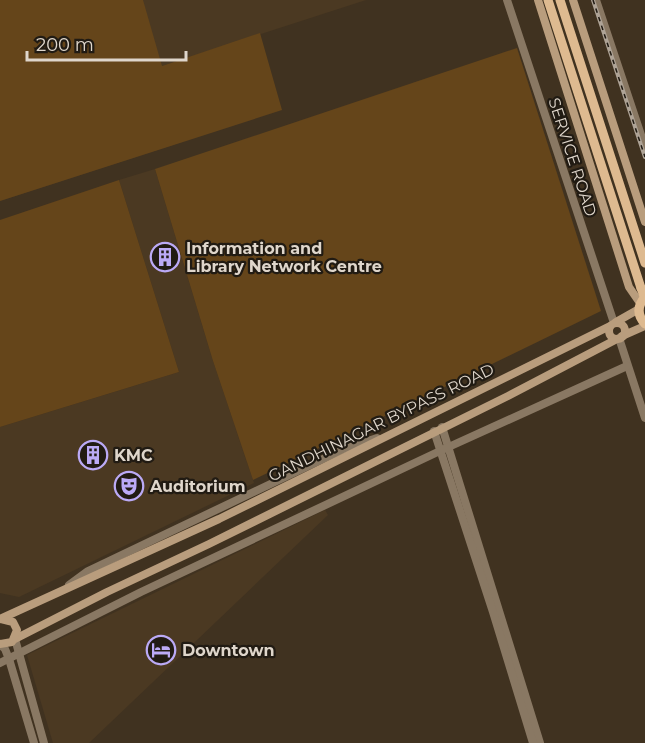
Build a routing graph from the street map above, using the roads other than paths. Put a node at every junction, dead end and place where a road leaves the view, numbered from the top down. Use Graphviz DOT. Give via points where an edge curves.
graph roads {
  1 [pos="507,0"];
  2 [pos="538,0"];
  3 [pos="548,0"];
  4 [pos="560,0"];
  5 [pos="573,0"];
  6 [pos="596,0"];
  7 [pos="645,147"];
  8 [pos="645,222"];
  9 [pos="645,263"];
  10 [pos="642,302"];
  11 [pos="613,324"];
  12 [pos="645,325"];
  13 [pos="619,338"];
  14 [pos="627,366"];
  15 [pos="645,418"];
  16 [pos="438,429"];
  17 [pos="446,448"];
  18 [pos="0,619"];
  19 [pos="15,639"];
  20 [pos="0,644"];
  21 [pos="19,653"];
  22 [pos="9,659"];
  23 [pos="0,663"];
  24 [pos="34,743"];
  25 [pos="44,743"];
  26 [pos="533,743"];
  27 [pos="540,743"];
  1 -- 11 [label="street, SERVICE ROAD"];
  2 -- 10 [label="main road" via="630,287"];
  3 -- 10 [label="main road, bridge" via="641,288"];
  4 -- 9 [label="main road"];
  5 -- 8 [label="main road"];
  6 -- 7 [label="street"];
  10 -- 11 [label="main road, GANDHINAGAR BYPASS ROAD"];
  10 -- 12 [label="main road" via="640,318"];
  11 -- 13 [label="main road" via="609,333 612,338"];
  11 -- 13 [label="main road" via="622,324 625,329"];
  11 -- 18 [label="main road, GANDHINAGAR BYPASS ROAD" via="219,519"];
  12 -- 13 [label="main road, GANDHINAGAR BYPASS ROAD"];
  13 -- 14 [label="street"];
  13 -- 16 [label="main road, GANDHINAGAR BYPASS ROAD"];
  14 -- 15 [label="street"];
  14 -- 17 [label="street"];
  16 -- 17 [label="street"];
  16 -- 19 [label="main road, GANDHINAGAR BYPASS ROAD"];
  17 -- 21 [label="street"];
  17 -- 26 [label="street"];
  17 -- 27 [label="street"];
  18 -- 19 [label="main road" via="13,622 17,630"];
  19 -- 20 [label="main road, GANDHINAGAR BYPASS ROAD"];
  19 -- 21 [label="street"];
  20 -- 22 [label="street"];
  21 -- 22 [label="street"];
  21 -- 25 [label="street"];
  22 -- 23 [label="street"];
  22 -- 24 [label="street"];
}
